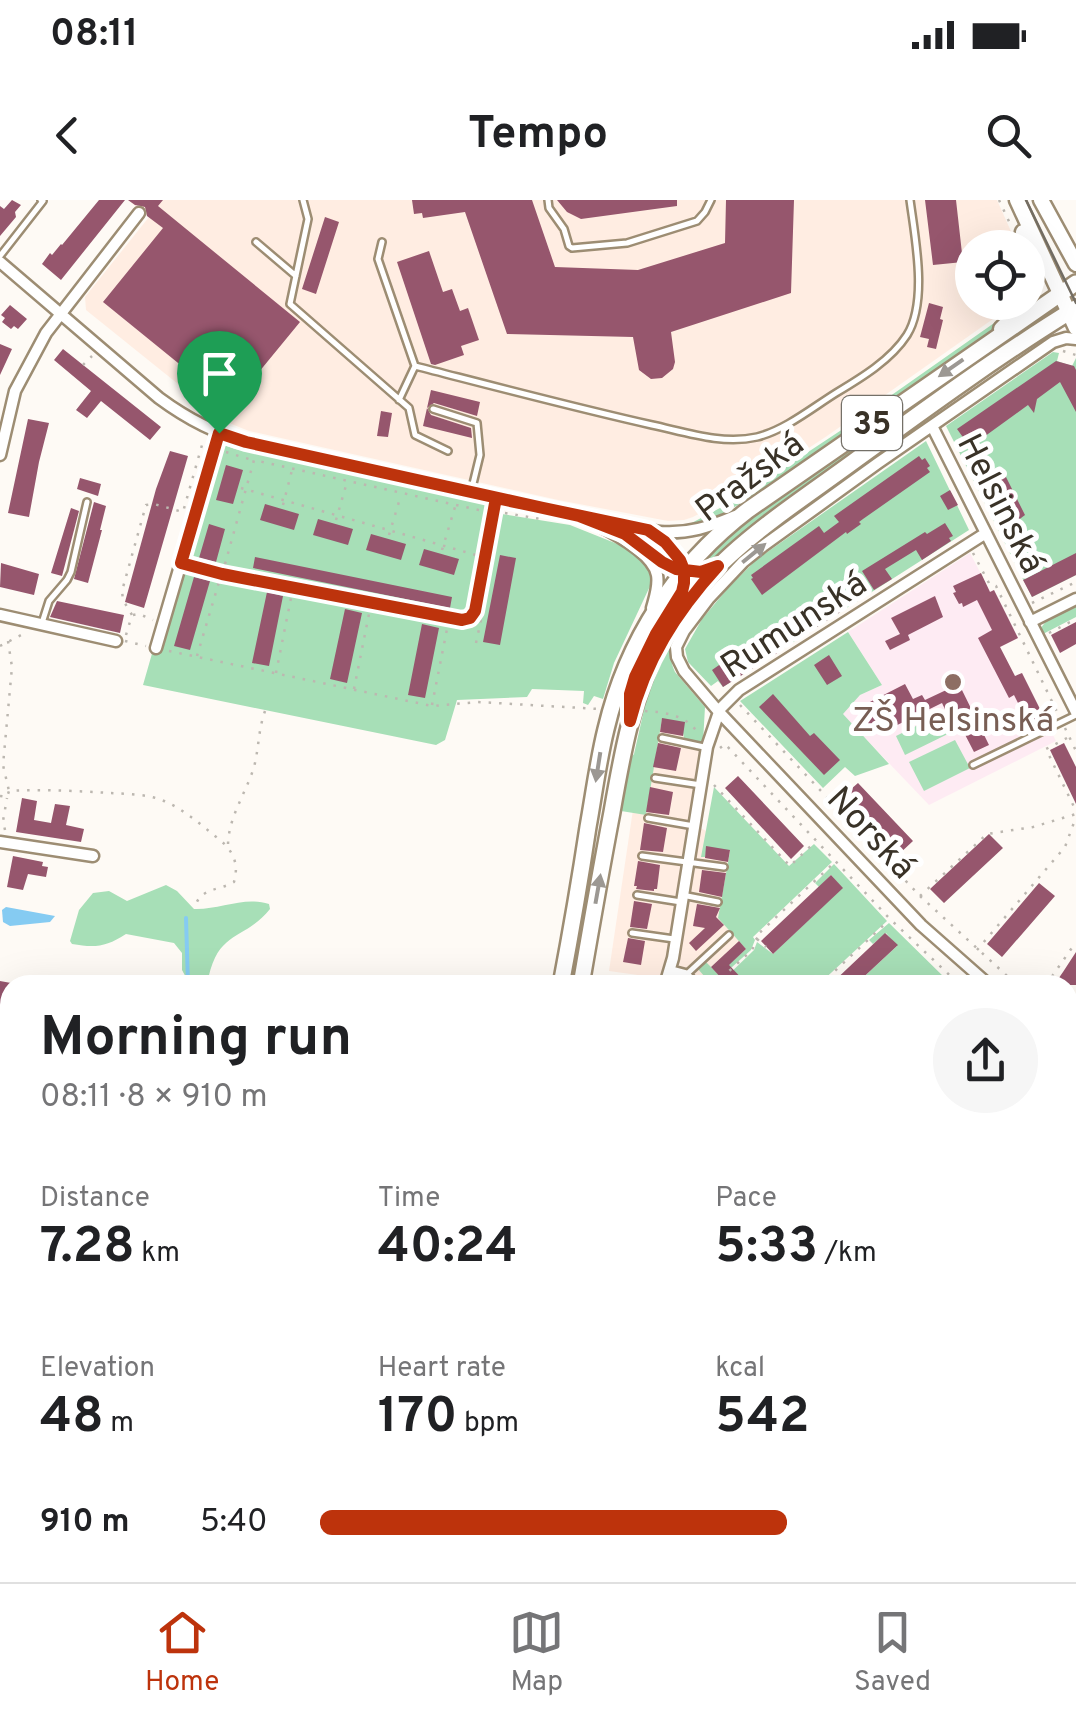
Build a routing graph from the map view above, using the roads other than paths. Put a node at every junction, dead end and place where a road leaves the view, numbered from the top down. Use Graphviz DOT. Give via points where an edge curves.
graph roads {
  1 [pos="42,200"];
  2 [pos="303,200"];
  3 [pos="548,200"];
  4 [pos="711,200"];
  5 [pos="910,200"];
  6 [pos="1008,200"];
  7 [pos="1016,200"];
  8 [pos="1041,200"];
  9 [pos="139,213"];
  10 [pos="1053,223"];
  11 [pos="1022,230"];
  12 [pos="256,242"];
  13 [pos="382,242"];
  14 [pos="1076,243"];
  15 [pos="0,259"];
  16 [pos="1076,264"];
  17 [pos="296,276"];
  18 [pos="1068,288"];
  19 [pos="60,313"];
  20 [pos="1074,316"];
  21 [pos="1009,320"];
  22 [pos="1076,339"];
  23 [pos="985,344"];
  24 [pos="414,366"];
  25 [pos="399,400"];
  26 [pos="433,409"];
  27 [pos="932,426"];
  28 [pos="219,433"];
  29 [pos="448,451"];
  30 [pos="0,455"];
  31 [pos="471,492"];
  32 [pos="496,498"];
  33 [pos="87,502"];
  34 [pos="748,510"];
  35 [pos="579,516"];
  36 [pos="602,526"];
  37 [pos="648,530"];
  38 [pos="986,532"];
  39 [pos="181,563"];
  40 [pos="718,566"];
  41 [pos="684,570"];
  42 [pos="1076,599"];
  43 [pos="0,615"];
  44 [pos="649,618"];
  45 [pos="1030,622"];
  46 [pos="42,624"];
  47 [pos="120,641"];
  48 [pos="156,648"];
  49 [pos="719,712"];
  50 [pos="1076,714"];
  51 [pos="635,716"];
  52 [pos="662,738"];
  53 [pos="704,747"];
  54 [pos="973,766"];
  55 [pos="654,778"];
  56 [pos="707,784"];
  57 [pos="648,818"];
  58 [pos="694,826"];
  59 [pos="4,839"];
  60 [pos="92,856"];
  61 [pos="642,856"];
  62 [pos="688,862"];
  63 [pos="724,867"];
  64 [pos="637,894"];
  65 [pos="682,899"];
  66 [pos="718,902"];
  67 [pos="632,932"];
  68 [pos="730,934"];
  69 [pos="674,939"];
  70 [pos="670,971"];
  71 [pos="564,975"];
  72 [pos="584,975"];
  73 [pos="669,975"];
  74 [pos="685,975"];
  75 [pos="978,975"];
  1 -- 15 [label="lane"];
  2 -- 17 [label="lane" via="308,219"];
  3 -- 4 [label="lane" via="572,248 627,243 697,220"];
  5 -- 24 [label="lane" via="918,266 908,333 862,378 776,430 716,438"];
  6 -- 11 [label="main road"];
  7 -- 18 [label="main road"];
  8 -- 10 [label="main road"];
  9 -- 19 [label="street"];
  10 -- 14 [label="main road"];
  10 -- 16 [label="main road"];
  12 -- 17 [label="lane"];
  13 -- 24 [label="lane" via="378,258"];
  15 -- 19 [label="street"];
  17 -- 25 [label="lane" via="290,304"];
  18 -- 20 [label="main road"];
  18 -- 23 [label="main road, Pražská / 35"];
  19 -- 28 [label="street" via="159,398"];
  19 -- 30 [label="street" via="16,391"];
  20 -- 40 [label="main road, Pražská / 35" via="892,433"];
  21 -- 23 [label="main road"];
  22 -- 27 [label="street, Pražská" via="1057,340"];
  23 -- 34 [label="main road, Pražská / 35, one-way"];
  24 -- 25 [label="lane"];
  25 -- 29 [label="lane" via="409,408 414,435"];
  26 -- 31 [label="lane" via="477,423 480,455"];
  27 -- 38 [label="street, Helsinská"];
  49 -- 27 [label="street, Pražská, one-way" via="677,657 679,639 699,610 763,546"];
  28 -- 31 [label="street"];
  28 -- 39 [label="street"];
  31 -- 32 [label="street"];
  32 -- 35 [label="street"];
  32 -- 39 [label="street" via="473,614 462,620"];
  33 -- 46 [label="lane" via="71,572 49,600"];
  34 -- 37 [label="street" via="691,532"];
  34 -- 41 [label="main road, Pražská / 35"];
  35 -- 36 [label="street"];
  35 -- 37 [label="street"];
  36 -- 41 [label="street"];
  36 -- 44 [label="street" via="655,569 658,586"];
  37 -- 41 [label="street"];
  38 -- 45 [label="street, Helsinská"];
  38 -- 49 [label="street, Rumunská" via="738,690"];
  39 -- 48 [label="street"];
  40 -- 41 [label="street"];
  40 -- 51 [label="main road, Pražská / 35" via="660,642"];
  41 -- 44 [label="main road, Pražská / 35"];
  41 -- 51 [label="street" via="682,592 635,677"];
  42 -- 45 [label="street"];
  43 -- 46 [label="street"];
  44 -- 71 [label="main road, Pražská / 35, one-way" via="622,673 606,728"];
  45 -- 50 [label="street, Helsinská"];
  46 -- 47 [label="street"];
  49 -- 53 [label="street, Rumunská"];
  49 -- 75 [label="street, Norská" via="921,925"];
  50 -- 54 [label="lane"];
  72 -- 51 [label="main road, Pražská / 35, one-way"];
  52 -- 53 [label="lane"];
  53 -- 56 [label="street, Rumunská"];
  55 -- 56 [label="lane"];
  56 -- 58 [label="street, Rumunská"];
  57 -- 58 [label="lane"];
  58 -- 62 [label="street, Rumunská"];
  59 -- 60 [label="street"];
  61 -- 62 [label="lane"];
  62 -- 63 [label="lane"];
  62 -- 65 [label="street, Rumunská"];
  64 -- 65 [label="lane"];
  65 -- 66 [label="lane"];
  65 -- 69 [label="street, Rumunská"];
  67 -- 69 [label="lane"];
  68 -- 74 [label="lane"];
  69 -- 70 [label="street, Rumunská"];
  70 -- 73 [label="street, Rumunská"];
  70 -- 74 [label="street"];
}
